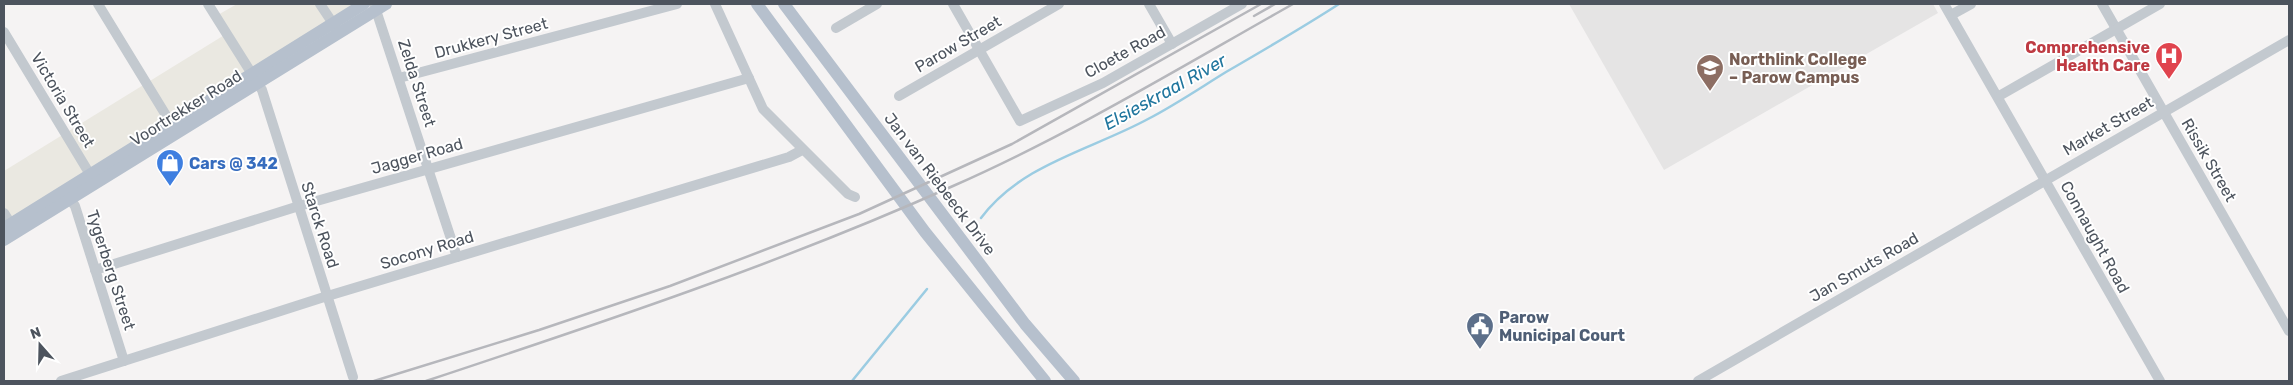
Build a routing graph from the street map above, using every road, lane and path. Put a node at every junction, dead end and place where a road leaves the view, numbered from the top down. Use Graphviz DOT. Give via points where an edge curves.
graph roads {
  1 [pos="98,4"];
  2 [pos="208,4"];
  3 [pos="320,4"];
  4 [pos="364,4"];
  5 [pos="677,4"];
  6 [pos="715,4"];
  7 [pos="757,4"];
  8 [pos="784,4"];
  9 [pos="877,4"];
  10 [pos="953,4"];
  11 [pos="1059,4"];
  12 [pos="1149,4"];
  13 [pos="1242,4"];
  14 [pos="1944,4"];
  15 [pos="1970,4"];
  16 [pos="2102,4"];
  17 [pos="2160,4"];
  18 [pos="379,6"];
  19 [pos="1951,15"];
  20 [pos="335,28"];
  21 [pos="836,28"];
  22 [pos="2116,29"];
  23 [pos="4,32"];
  24 [pos="2289,40"];
  25 [pos="1172,44"];
  26 [pos="979,49"];
  27 [pos="254,78"];
  28 [pos="400,78"];
  29 [pos="749,78"];
  30 [pos="899,96"];
  31 [pos="1998,96"];
  32 [pos="2164,111"];
  33 [pos="174,128"];
  34 [pos="802,150"];
  35 [pos="428,169"];
  36 [pos="93,179"];
  37 [pos="2046,180"];
  38 [pos="67,195"];
  39 [pos="854,197"];
  40 [pos="299,206"];
  41 [pos="8,225"];
  42 [pos="4,240"];
  43 [pos="457,257"];
  44 [pos="95,270"];
  45 [pos="327,296"];
  46 [pos="2288,327"];
  47 [pos="124,361"];
  48 [pos="353,377"];
  49 [pos="61,381"];
  50 [pos="1045,381"];
  51 [pos="1074,381"];
  52 [pos="1698,381"];
  53 [pos="2160,381"];
  1 -- 33 [label="street"];
  2 -- 27 [label="street, Starck Road"];
  3 -- 20 [label="street"];
  4 -- 20 [label="main road, Voortrekker Road"];
  5 -- 28 [label="street, Drukkery Street"];
  6 -- 29 [label="street"];
  7 -- 50 [label="main road" via="925,232"];
  8 -- 51 [label="main road, Jan van Riebeeck Drive" via="1025,324"];
  9 -- 21 [label="street"];
  10 -- 26 [label="street"];
  11 -- 26 [label="street, Parow Street"];
  12 -- 25 [label="street"];
  13 -- 25 [label="street, Cloete Road"];
  14 -- 19 [label="street, Connaught Road"];
  15 -- 19 [label="street"];
  16 -- 22 [label="street, Rissik Street"];
  17 -- 22 [label="street"];
  18 -- 20 [label="main road, Voortrekker Road"];
  18 -- 28 [label="street, Zelda Street"];
  19 -- 31 [label="street, Connaught Road"];
  20 -- 27 [label="main road, Voortrekker Road"];
  22 -- 31 [label="street"];
  22 -- 32 [label="street, Rissik Street"];
  23 -- 36 [label="street, Victoria Street"];
  24 -- 32 [label="street, Market Street"];
  25 -- 26 [label="street, Cloete Road" via="1103,83 1020,121"];
  26 -- 30 [label="street, Parow Street"];
  27 -- 33 [label="main road, Voortrekker Road"];
  27 -- 40 [label="street, Starck Road" via="262,90"];
  28 -- 35 [label="street, Zelda Street"];
  29 -- 34 [label="street" via="767,115"];
  29 -- 35 [label="street, Jagger Road"];
  31 -- 37 [label="street, Connaught Road"];
  32 -- 37 [label="street, Market Street"];
  32 -- 46 [label="street, Rissik Street"];
  33 -- 36 [label="main road, Voortrekker Road"];
  34 -- 39 [label="street"];
  34 -- 43 [label="street, Socony Road" via="789,157"];
  35 -- 40 [label="street, Jagger Road"];
  35 -- 43 [label="street, Zelda Street"];
  36 -- 38 [label="main road, Voortrekker Road"];
  37 -- 52 [label="street, Jan Smuts Road"];
  37 -- 53 [label="street, Connaught Road"];
  38 -- 41 [label="main road, Voortrekker Road"];
  38 -- 44 [label="street, Tygerberg Street" via="74,206"];
  40 -- 44 [label="street, Jagger Road"];
  40 -- 45 [label="street, Starck Road"];
  41 -- 42 [label="main road, Voortrekker Road"];
  43 -- 45 [label="street, Socony Road"];
  44 -- 47 [label="street, Tygerberg Street"];
  45 -- 47 [label="street, Socony Road"];
  45 -- 48 [label="street, Starck Road"];
  47 -- 49 [label="street, Socony Road"];
}
